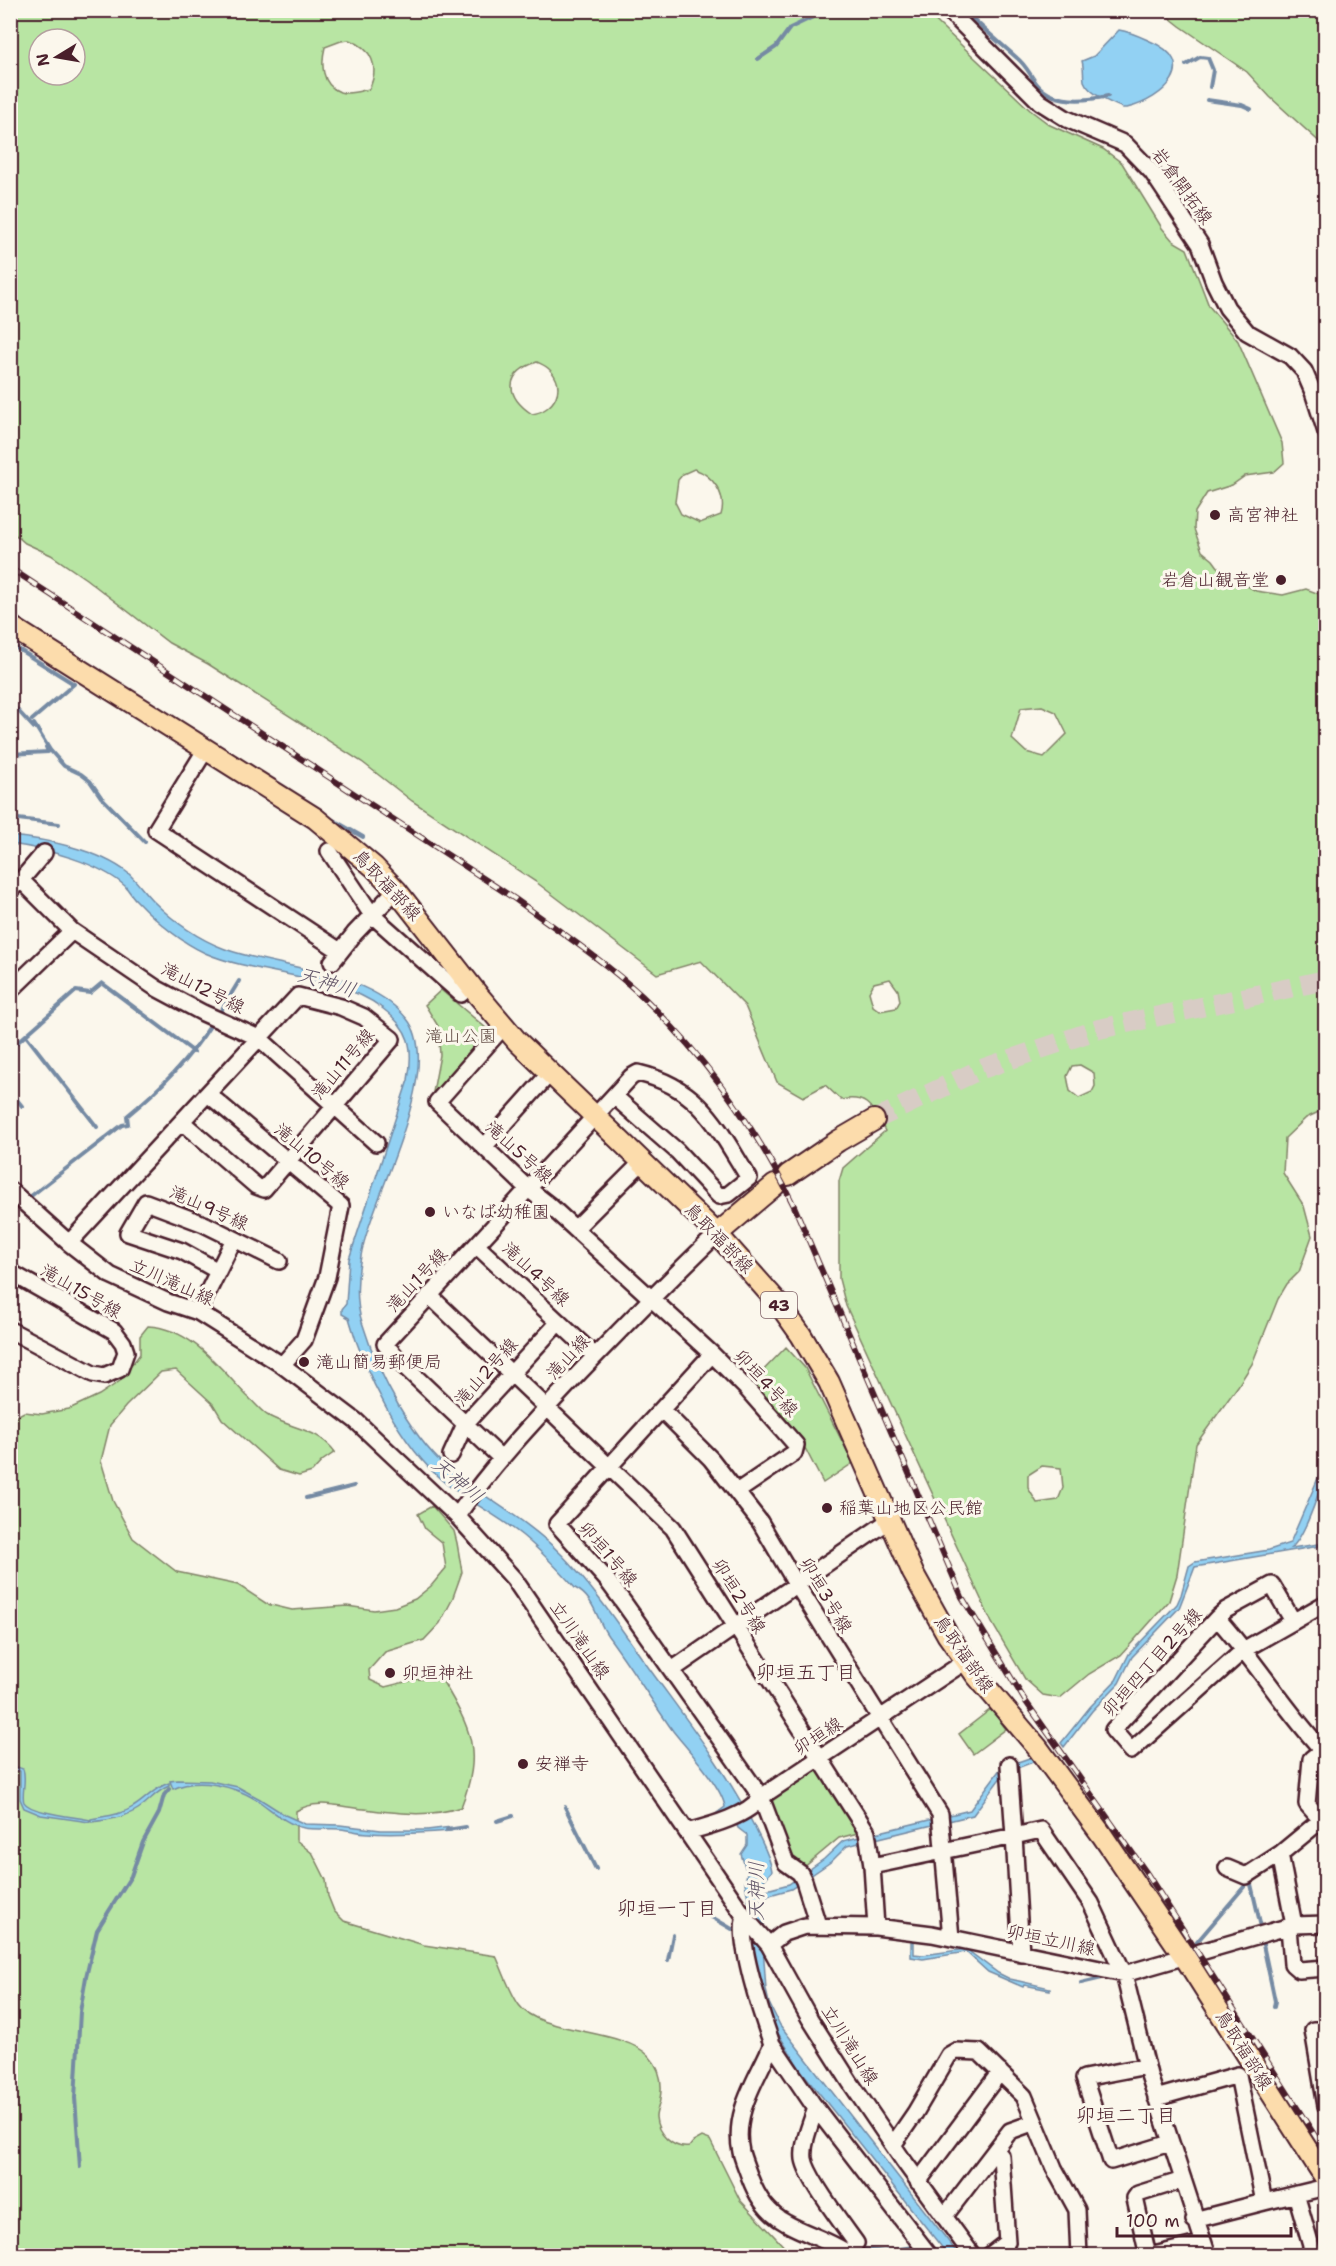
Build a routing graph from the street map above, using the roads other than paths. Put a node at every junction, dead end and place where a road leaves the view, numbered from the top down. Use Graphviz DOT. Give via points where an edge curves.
graph roads {
  1 [pos="948,10"];
  2 [pos="1326,432"];
  3 [pos="10,626"];
  4 [pos="206,749"];
  5 [pos="329,851"];
  6 [pos="44,853"];
  7 [pos="16,885"];
  8 [pos="396,890"];
  9 [pos="372,915"];
  10 [pos="72,931"];
  11 [pos="10,991"];
  12 [pos="461,994"];
  13 [pos="504,1026"];
  14 [pos="259,1038"];
  15 [pos="550,1073"];
  16 [pos="208,1094"];
  17 [pos="614,1096"];
  18 [pos="335,1104"];
  19 [pos="595,1115"];
  20 [pos="874,1120"];
  21 [pos="182,1122"];
  22 [pos="376,1143"];
  23 [pos="484,1147"];
  24 [pos="288,1161"];
  25 [pos="643,1161"];
  26 [pos="749,1178"];
  27 [pos="124,1184"];
  28 [pos="774,1186"];
  29 [pos="527,1188"];
  30 [pos="12,1193"];
  31 [pos="146,1202"];
  32 [pos="575,1229"];
  33 [pos="717,1234"];
  34 [pos="234,1239"];
  35 [pos="69,1243"];
  36 [pos="476,1245"];
  37 [pos="279,1261"];
  38 [pos="218,1271"];
  39 [pos="10,1272"];
  40 [pos="429,1295"];
  41 [pos="649,1299"];
  42 [pos="198,1312"];
  43 [pos="559,1322"];
  44 [pos="10,1330"];
  45 [pos="712,1354"];
  46 [pos="595,1356"];
  47 [pos="282,1365"];
  48 [pos="511,1373"];
  49 [pos="547,1407"];
  50 [pos="662,1410"];
  51 [pos="465,1424"];
  52 [pos="451,1455"];
  53 [pos="501,1458"];
  54 [pos="609,1465"];
  55 [pos="738,1491"];
  56 [pos="457,1516"];
  57 [pos="890,1520"];
  58 [pos="797,1585"];
  59 [pos="1326,1603"];
  60 [pos="1217,1618"];
  61 [pos="1293,1622"];
  62 [pos="735,1624"];
  63 [pos="1245,1649"];
  64 [pos="966,1661"];
  65 [pos="672,1670"];
  66 [pos="880,1719"];
  67 [pos="1324,1752"];
  68 [pos="819,1758"];
  69 [pos="1009,1769"];
  70 [pos="755,1802"];
  71 [pos="1323,1818"];
  72 [pos="687,1832"];
  73 [pos="1014,1836"];
  74 [pos="944,1852"];
  75 [pos="1280,1854"];
  76 [pos="872,1866"];
  77 [pos="1227,1868"];
  78 [pos="746,1918"];
  79 [pos="1326,1924"];
  80 [pos="818,1925"];
  81 [pos="1291,1926"];
  82 [pos="876,1927"];
  83 [pos="951,1938"];
  84 [pos="767,1942"];
  85 [pos="1021,1953"];
  86 [pos="1184,1956"];
  87 [pos="1326,1968"];
  88 [pos="1124,1974"];
  89 [pos="1326,2030"];
  90 [pos="772,2044"];
  91 [pos="1147,2066"];
  92 [pos="1000,2072"];
  93 [pos="1156,2098"];
  94 [pos="1326,2106"];
  95 [pos="816,2108"];
  96 [pos="1035,2122"];
  97 [pos="1170,2143"];
  98 [pos="893,2145"];
  99 [pos="996,2151"];
  100 [pos="1326,2179"];
  101 [pos="1183,2180"];
  102 [pos="918,2182"];
  103 [pos="1326,2187"];
  104 [pos="1296,2194"];
  105 [pos="1264,2202"];
  106 [pos="944,2217"];
  107 [pos="1194,2220"];
  108 [pos="1205,2249"];
  109 [pos="850,2254"];
  110 [pos="930,2256"];
  111 [pos="973,2256"];
  112 [pos="989,2256"];
  113 [pos="1079,2256"];
  114 [pos="1149,2256"];
  115 [pos="1314,2256"];
  1 -- 2 [label="street, 岩倉開拓線" via="1040,102 1067,119 1125,144 1152,172 1200,244 1227,308 1247,332 1290,356 1304,371"];
  3 -- 4 [label="main road, 鳥取福部線 / 43"];
  4 -- 8 [label="main road, 鳥取福部線 / 43" via="330,829"];
  4 -- 9 [label="street" via="156,830 219,870 336,956"];
  5 -- 9 [label="street"];
  6 -- 7 [label="street"];
  7 -- 10 [label="street, 滝山12号線"];
  8 -- 9 [label="street"];
  8 -- 13 [label="main road, 鳥取福部線 / 43"];
  9 -- 12 [label="street"];
  10 -- 11 [label="street"];
  10 -- 14 [label="street, 滝山12号線" via="156,988"];
  13 -- 15 [label="main road, 鳥取福部線 / 43"];
  13 -- 23 [label="street, 滝山5号線" via="433,1098"];
  14 -- 16 [label="street, 滝山11号線"];
  14 -- 18 [label="street, 滝山12号線"];
  14 -- 18 [label="street, 滝山11号線" via="298,996 341,1007 394,1037"];
  15 -- 19 [label="main road, 鳥取福部線 / 43"];
  15 -- 23 [label="street"];
  16 -- 21 [label="street, 滝山11号線"];
  16 -- 24 [label="street, 滝山10号線"];
  17 -- 19 [label="street, 滝山1号線"];
  17 -- 26 [label="street" via="677,1150 719,1197"];
  17 -- 26 [label="street, 滝山1号線" via="638,1073 688,1094 706,1112"];
  18 -- 22 [label="street, 滝山12号線"];
  18 -- 24 [label="street, 滝山11号線"];
  19 -- 25 [label="main road, 鳥取福部線 / 43"];
  19 -- 29 [label="street, 滝山1号線"];
  20 -- 28 [label="main road"];
  21 -- 24 [label="street, 滝山11号線" via="264,1189"];
  21 -- 27 [label="street, 滝山11号線"];
  23 -- 29 [label="street, 滝山5号線"];
  24 -- 47 [label="street, 滝山10号線" via="341,1206 327,1277 304,1340"];
  25 -- 32 [label="street"];
  25 -- 33 [label="main road, 鳥取福部線 / 43"];
  26 -- 28 [label="street"];
  27 -- 31 [label="street"];
  27 -- 35 [label="street, 滝山11号線"];
  28 -- 33 [label="main road"];
  29 -- 32 [label="street, 滝山5号線"];
  29 -- 36 [label="street, 滝山1号線"];
  30 -- 35 [label="street, 立川滝山線"];
  31 -- 34 [label="street, 滝山9号線"];
  31 -- 38 [label="street, 滝山9号線" via="128,1233 182,1251"];
  32 -- 41 [label="street, 滝山5号線"];
  33 -- 41 [label="street, 滝山線"];
  33 -- 57 [label="main road, 鳥取福部線 / 43" via="779,1304 819,1365"];
  34 -- 37 [label="street, 滝山9号線"];
  34 -- 38 [label="street"];
  35 -- 42 [label="street, 立川滝山線" via="110,1275"];
  36 -- 40 [label="street, 滝山1号線"];
  36 -- 43 [label="street, 滝山4号線"];
  38 -- 42 [label="street"];
  39 -- 44 [label="street, 滝山15号線" via="114,1331 126,1352 120,1369 111,1374 93,1374"];
  40 -- 48 [label="street, 卯垣2号線"];
  40 -- 51 [label="street, 滝山1号線" via="385,1344"];
  41 -- 45 [label="street, 卯垣4号線"];
  41 -- 46 [label="street, 滝山線"];
  42 -- 47 [label="street, 立川滝山線"];
  43 -- 46 [label="street, 滝山4号線"];
  43 -- 48 [label="street, 滝山2号線"];
  45 -- 50 [label="street, 卯垣1号線"];
  45 -- 55 [label="street, 卯垣4号線" via="796,1445 794,1453"];
  46 -- 49 [label="street, 滝山線"];
  47 -- 56 [label="street, 立川滝山線" via="356,1421"];
  48 -- 49 [label="street, 卯垣2号線"];
  48 -- 51 [label="street, 滝山2号線"];
  49 -- 53 [label="street, 滝山線"];
  49 -- 54 [label="street, 卯垣2号線"];
  50 -- 54 [label="street, 卯垣1号線"];
  50 -- 55 [label="street, 卯垣3号線"];
  51 -- 52 [label="street, 滝山2号線"];
  51 -- 53 [label="street, 滝山1号線"];
  53 -- 56 [label="street, 滝山線"];
  54 -- 62 [label="street, 卯垣2号線" via="673,1528"];
  54 -- 65 [label="street, 卯垣1号線" via="557,1524 607,1580"];
  55 -- 58 [label="street, 卯垣3号線"];
  56 -- 72 [label="street, 立川滝山線" via="514,1579"];
  57 -- 58 [label="street"];
  57 -- 64 [label="main road, 鳥取福部線 / 43" via="930,1605"];
  58 -- 62 [label="street"];
  58 -- 66 [label="street, 卯垣3号線"];
  59 -- 61 [label="street"];
  60 -- 61 [label="street, 卯垣四丁目2号線" via="1272,1585"];
  60 -- 63 [label="street"];
  60 -- 63 [label="street, 卯垣四丁目2号線" via="1113,1730 1131,1751"];
  61 -- 63 [label="street"];
  62 -- 65 [label="street"];
  62 -- 68 [label="street, 卯垣2号線"];
  63 -- 67 [label="street"];
  64 -- 66 [label="street, 卯垣線"];
  64 -- 86 [label="main road, 鳥取福部線 / 43" via="1075,1798"];
  65 -- 70 [label="street, 卯垣1号線"];
  66 -- 68 [label="street, 卯垣線"];
  66 -- 74 [label="street, 卯垣3号線" via="941,1820"];
  67 -- 71 [label="street" via="1311,1759 1307,1804"];
  68 -- 70 [label="street, 卯垣線"];
  68 -- 76 [label="street, 卯垣2号線" via="868,1838"];
  69 -- 73 [label="street"];
  70 -- 72 [label="street, 卯垣線" via="718,1824"];
  70 -- 80 [label="street, 卯垣1号線" via="786,1863 802,1877"];
  71 -- 75 [label="street"];
  72 -- 78 [label="street, 立川滝山線"];
  73 -- 74 [label="street"];
  73 -- 85 [label="street"];
  73 -- 88 [label="street" via="1041,1830 1092,1903"];
  74 -- 76 [label="street"];
  74 -- 83 [label="street"];
  75 -- 77 [label="street" via="1246,1876"];
  75 -- 81 [label="street"];
  76 -- 82 [label="street"];
  78 -- 84 [label="street, 立川滝山線"];
  78 -- 90 [label="street" via="743,1929 757,2002"];
  79 -- 81 [label="street, 卯垣立川線"];
  80 -- 82 [label="street, 卯垣立川線"];
  80 -- 84 [label="street, 卯垣立川線" via="794,1929"];
  81 -- 86 [label="street, 卯垣立川線"];
  81 -- 87 [label="street" via="1292,1964 1299,1970"];
  82 -- 83 [label="street, 卯垣立川線"];
  83 -- 85 [label="street, 卯垣立川線"];
  84 -- 98 [label="street, 立川滝山線" via="810,2019"];
  85 -- 88 [label="street, 卯垣立川線"];
  86 -- 88 [label="street, 卯垣立川線"];
  86 -- 100 [label="main road, 鳥取福部線 / 43"];
  88 -- 91 [label="street"];
  89 -- 94 [label="street" via="1313,2030"];
  90 -- 95 [label="street"];
  90 -- 109 [label="street" via="749,2090 740,2123 741,2151 755,2191 765,2207 787,2224"];
  91 -- 93 [label="street"];
  91 -- 97 [label="street" via="1084,2078 1111,2161"];
  92 -- 96 [label="street" via="1024,2096"];
  92 -- 98 [label="street" via="979,2052 956,2050 949,2055"];
  92 -- 102 [label="street"];
  93 -- 97 [label="street"];
  93 -- 105 [label="street" via="1245,2072"];
  95 -- 109 [label="street" via="804,2158 829,2205 856,2243"];
  95 -- 110 [label="street"];
  96 -- 99 [label="street" via="1010,2132"];
  96 -- 113 [label="street" via="1077,2210"];
  97 -- 101 [label="street"];
  98 -- 102 [label="street, 立川滝山線"];
  99 -- 106 [label="street"];
  99 -- 112 [label="street" via="1001,2156 1007,2242"];
  101 -- 107 [label="street"];
  101 -- 114 [label="street" via="1135,2198"];
  102 -- 106 [label="street, 立川滝山線"];
  103 -- 104 [label="street"];
  104 -- 105 [label="street"];
  104 -- 115 [label="street"];
  105 -- 107 [label="street"];
  106 -- 111 [label="street, 立川滝山線"];
  107 -- 108 [label="street"];
  108 -- 114 [label="street"];
}
